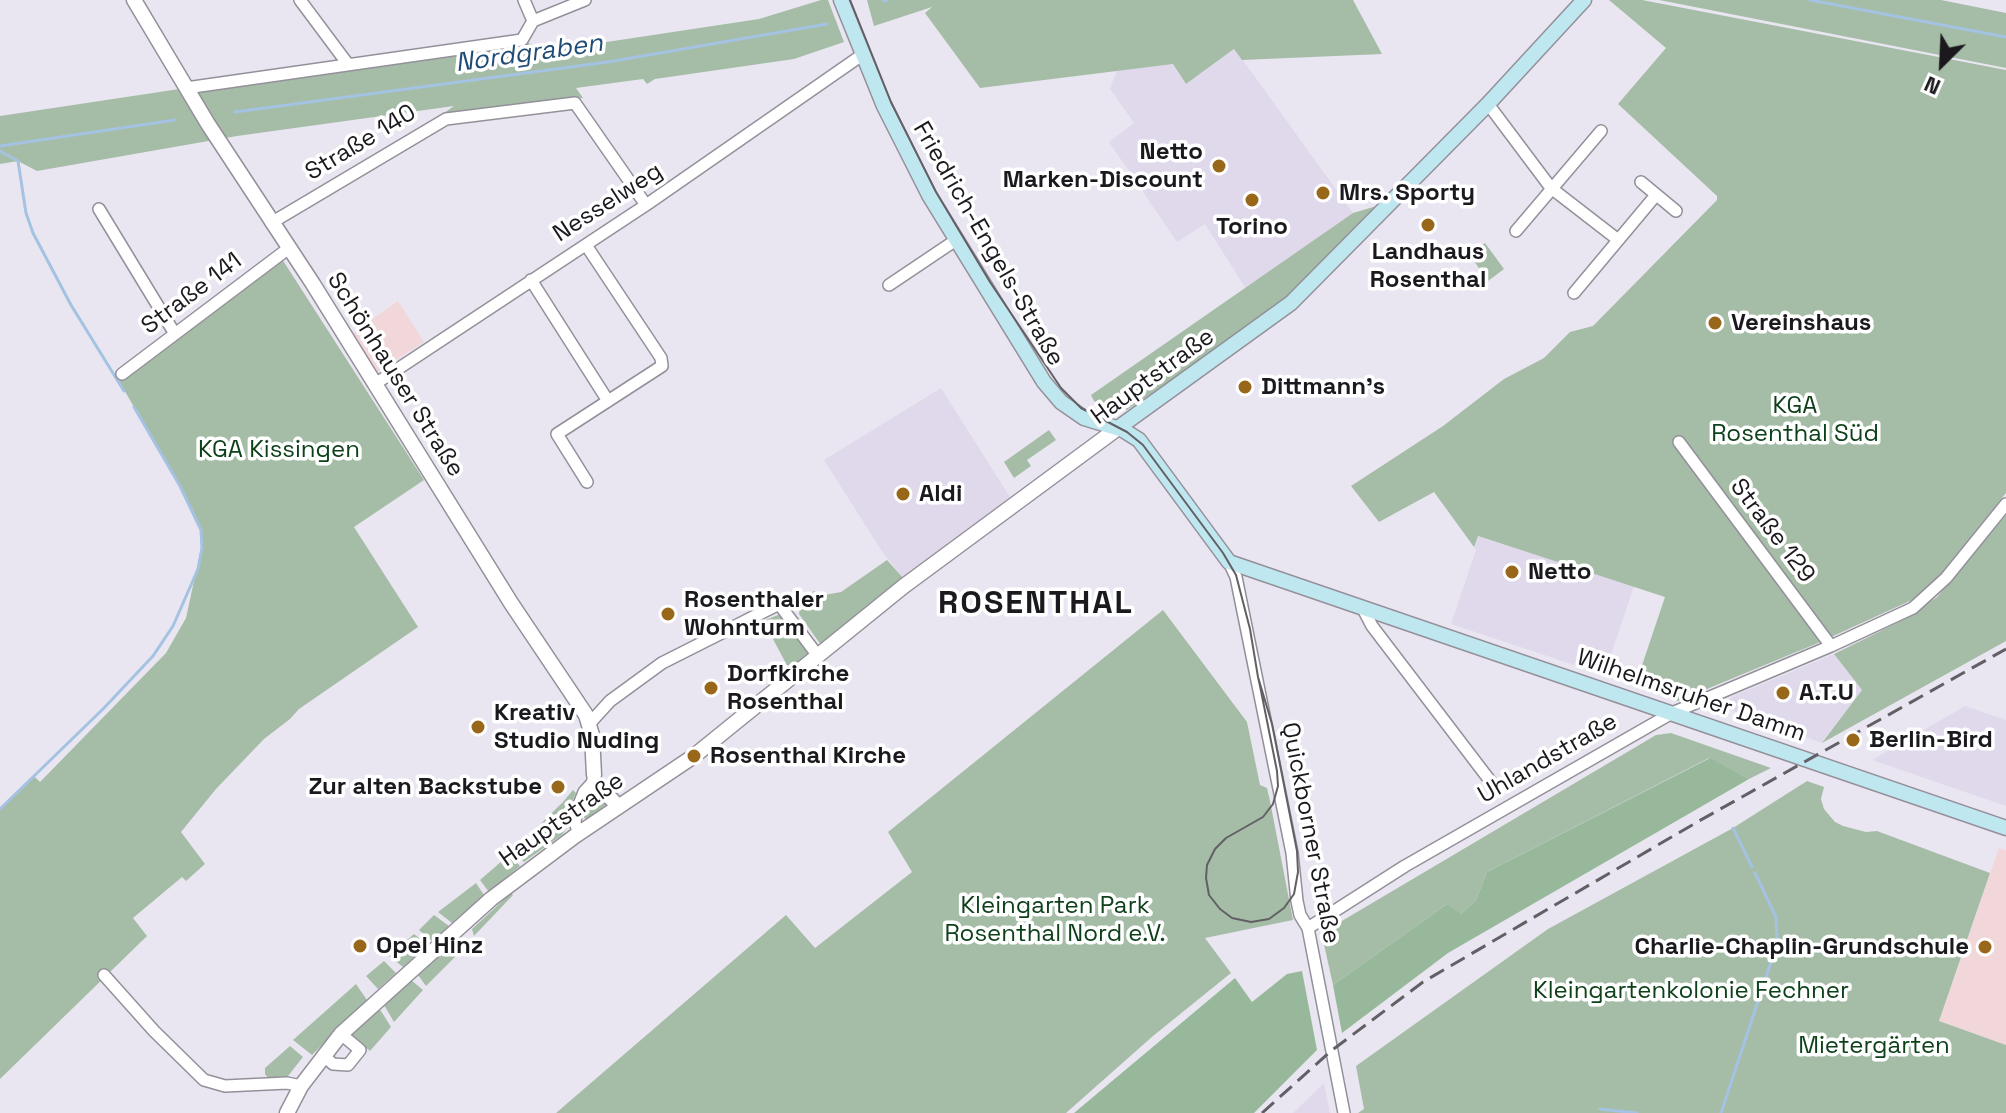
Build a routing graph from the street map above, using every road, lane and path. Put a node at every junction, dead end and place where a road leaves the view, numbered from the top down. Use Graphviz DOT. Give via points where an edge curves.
graph roads {
  1 [pos="134,0"];
  2 [pos="302,0"];
  3 [pos="524,0"];
  4 [pos="585,0"];
  5 [pos="841,0"];
  6 [pos="1584,0"];
  7 [pos="533,21"];
  8 [pos="862,55"];
  9 [pos="347,63"];
  10 [pos="186,88"];
  11 [pos="1488,104"];
  12 [pos="1601,131"];
  13 [pos="1641,182"];
  14 [pos="1551,188"];
  15 [pos="1656,195"];
  16 [pos="646,205"];
  17 [pos="99,209"];
  18 [pos="1676,211"];
  19 [pos="271,223"];
  20 [pos="1516,231"];
  21 [pos="1617,239"];
  22 [pos="956,240"];
  23 [pos="586,245"];
  24 [pos="289,248"];
  25 [pos="531,280"];
  26 [pos="889,285"];
  27 [pos="1574,293"];
  28 [pos="175,334"];
  29 [pos="122,374"];
  30 [pos="375,384"];
  31 [pos="608,401"];
  32 [pos="1118,428"];
  33 [pos="1679,442"];
  34 [pos="587,482"];
  35 [pos="2006,504"];
  36 [pos="1229,562"];
  37 [pos="1362,607"];
  38 [pos="1831,646"];
  39 [pos="818,656"];
  40 [pos="1672,713"];
  41 [pos="590,723"];
  42 [pos="594,778"];
  43 [pos="1491,782"];
  44 [pos="618,806"];
  45 [pos="2006,828"];
  46 [pos="579,833"];
  47 [pos="1308,928"];
  48 [pos="104,975"];
  49 [pos="341,1034"];
  50 [pos="323,1055"];
  51 [pos="301,1086"];
  52 [pos="287,1113"];
  53 [pos="1344,1113"];
  1 -- 10 [label="street, Schönhauser Straße"];
  2 -- 9 [label="street"];
  3 -- 7 [label="street"];
  4 -- 7 [label="street"];
  5 -- 8 [label="main road, Friedrich-Engels-Straße"];
  6 -- 11 [label="main road, Hauptstraße"];
  7 -- 9 [label="street" via="522,40"];
  8 -- 16 [label="street, Nesselweg"];
  8 -- 22 [label="main road, Friedrich-Engels-Straße" via="899,138"];
  9 -- 10 [label="street"];
  10 -- 19 [label="street, Schönhauser Straße"];
  11 -- 14 [label="street"];
  11 -- 32 [label="main road, Hauptstraße" via="1291,303"];
  12 -- 14 [label="street"];
  13 -- 15 [label="street"];
  14 -- 20 [label="street"];
  14 -- 21 [label="street"];
  15 -- 18 [label="street"];
  15 -- 21 [label="street"];
  16 -- 19 [label="street, Straße 140" via="575,103 446,119"];
  16 -- 23 [label="street, Nesselweg"];
  17 -- 28 [label="street"];
  19 -- 24 [label="street, Schönhauser Straße"];
  21 -- 27 [label="street"];
  22 -- 26 [label="street"];
  22 -- 32 [label="main road, Friedrich-Engels-Straße" via="1051,392 1084,418"];
  23 -- 25 [label="street, Nesselweg"];
  23 -- 31 [label="street" via="661,358 662,366"];
  24 -- 28 [label="street, Straße 141"];
  24 -- 30 [label="street, Schönhauser Straße"];
  25 -- 30 [label="street, Nesselweg"];
  25 -- 31 [label="street"];
  28 -- 29 [label="street, Straße 141"];
  30 -- 41 [label="street, Schönhauser Straße"];
  31 -- 34 [label="street" via="557,434"];
  32 -- 36 [label="main road" via="1139,440"];
  32 -- 39 [label="street, Hauptstraße"];
  33 -- 38 [label="street, Straße 129"];
  35 -- 38 [label="street, Uhlandstraße" via="1932,594"];
  36 -- 37 [label="main road, Wilhelmsruher Damm"];
  36 -- 47 [label="street, Quickborner Straße" via="1292,853 1299,912"];
  37 -- 40 [label="main road, Wilhelmsruher Damm"];
  37 -- 43 [label="street"];
  38 -- 40 [label="street, Uhlandstraße"];
  39 -- 41 [label="street" via="779,604 662,663 610,701"];
  39 -- 44 [label="street, Hauptstraße" via="694,756"];
  40 -- 45 [label="main road, Wilhelmsruher Damm"];
  40 -- 47 [label="street, Uhlandstraße" via="1405,866"];
  41 -- 42 [label="street, Schönhauser Straße"];
  42 -- 44 [label="street"];
  42 -- 46 [label="street" via="576,812"];
  44 -- 46 [label="street, Hauptstraße"];
  46 -- 49 [label="street, Hauptstraße" via="491,899"];
  47 -- 53 [label="street, Quickborner Straße"];
  48 -- 51 [label="street" via="204,1080 225,1086"];
  49 -- 50 [label="street, Hauptstraße"];
  49 -- 50 [label="street" via="360,1050 348,1065 333,1064"];
  50 -- 51 [label="street, Hauptstraße"];
  51 -- 52 [label="street, Hauptstraße"];
}
